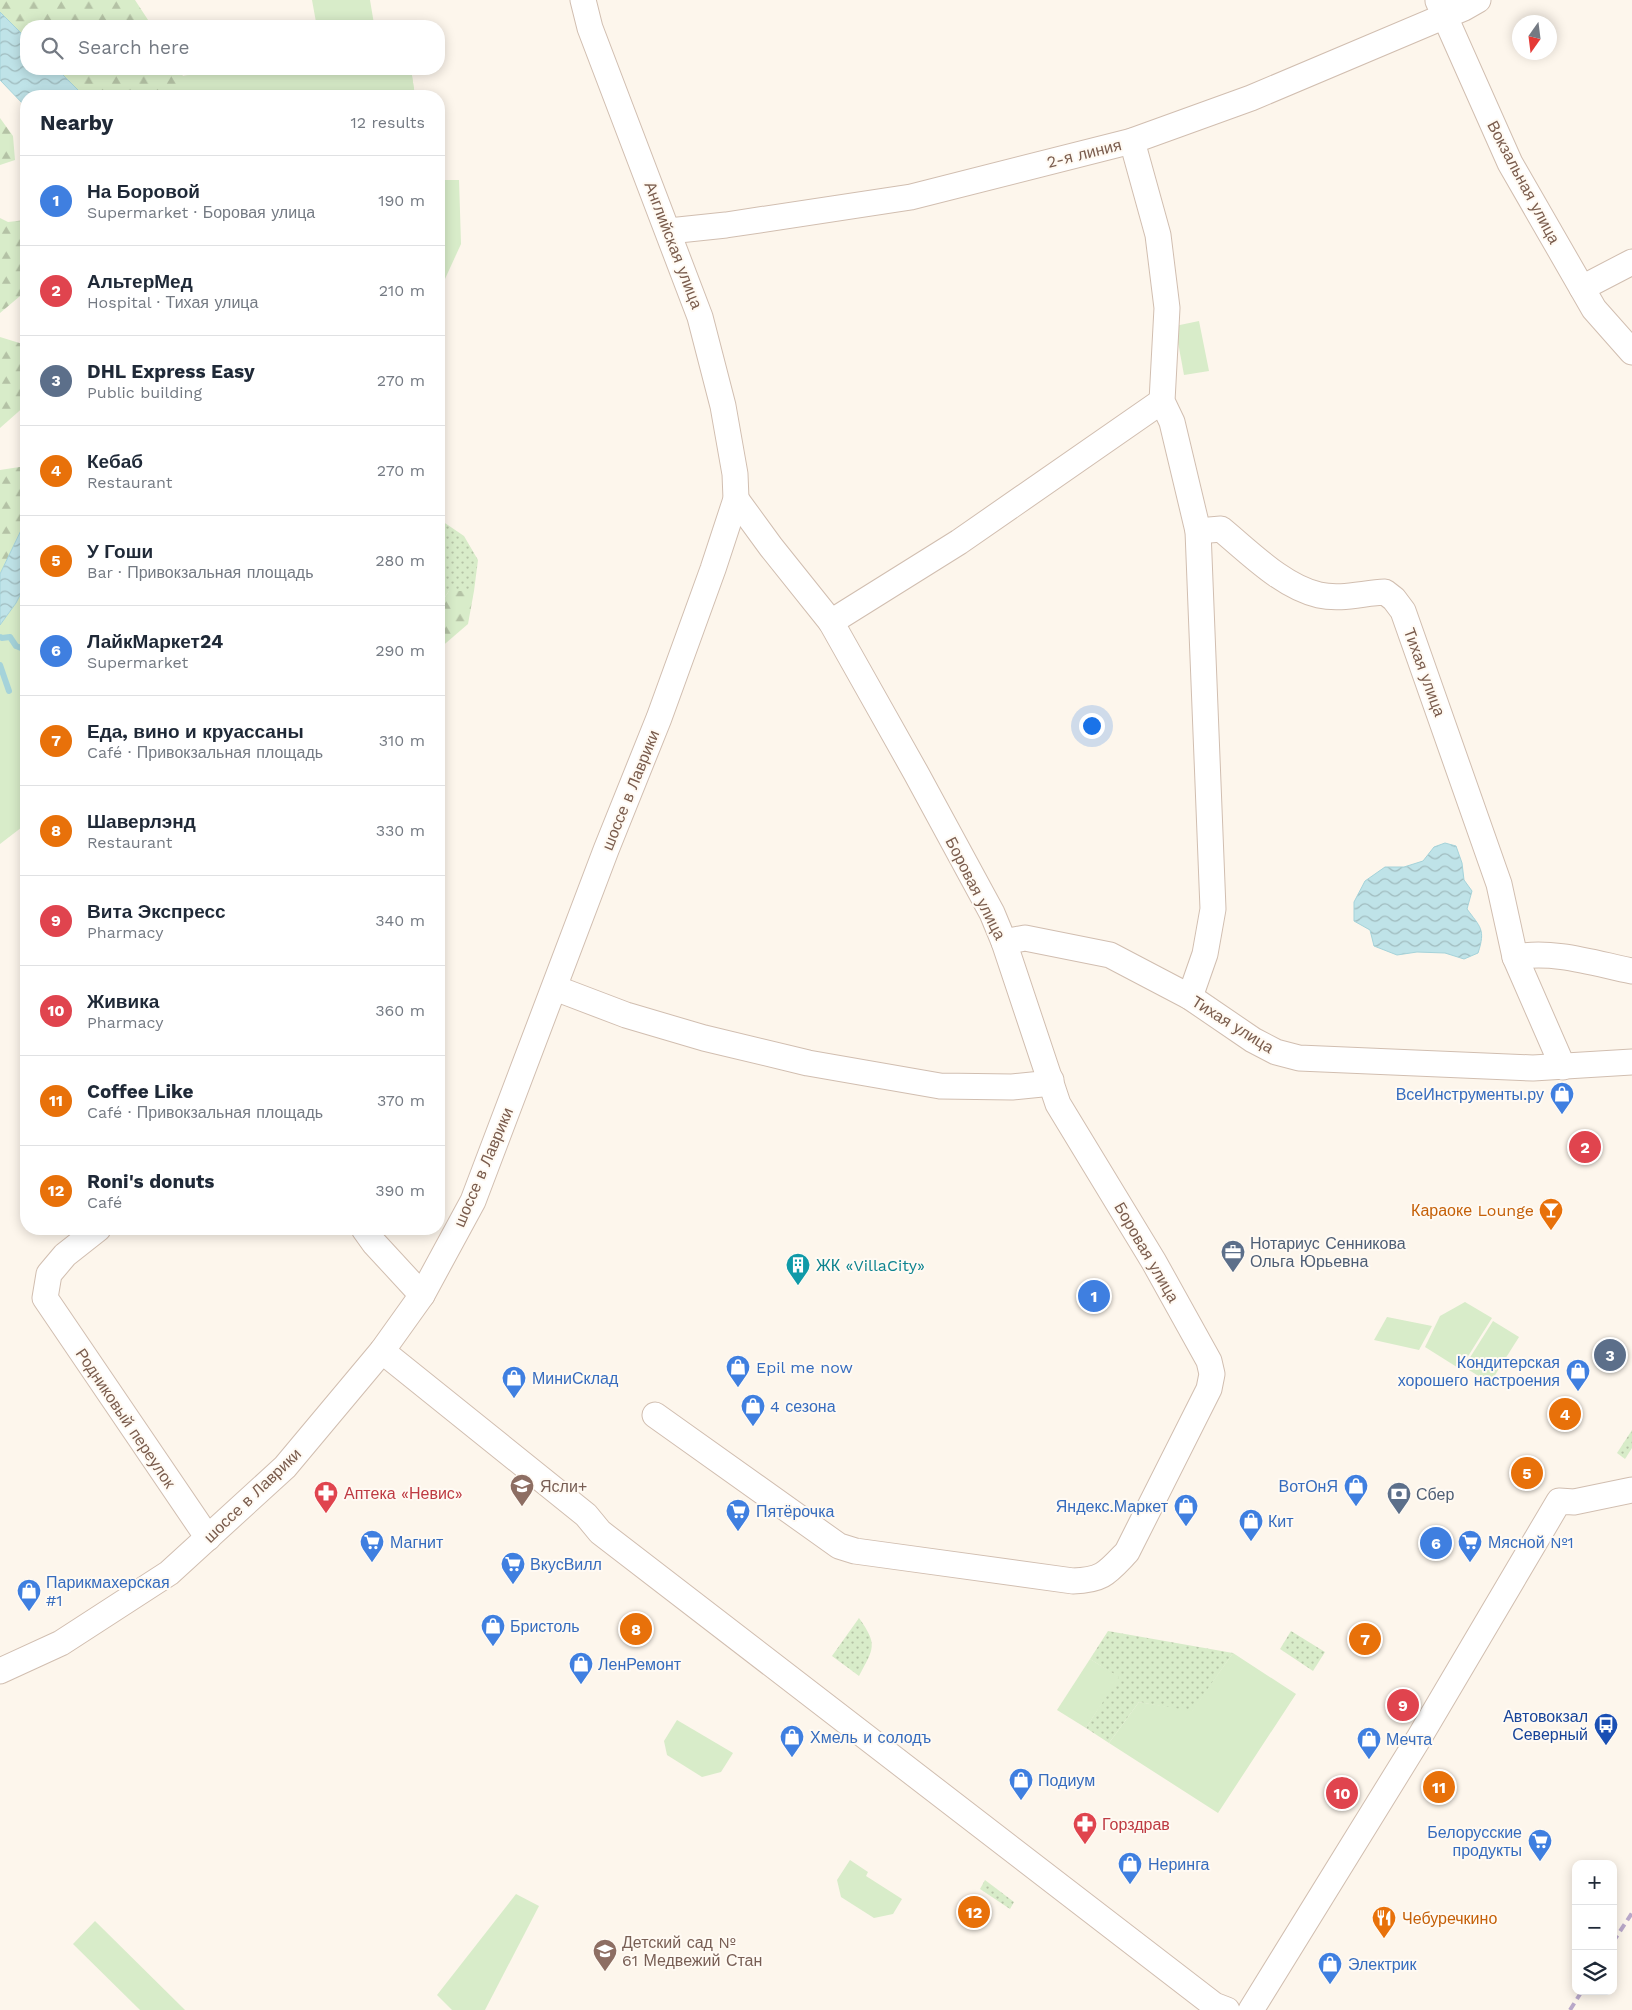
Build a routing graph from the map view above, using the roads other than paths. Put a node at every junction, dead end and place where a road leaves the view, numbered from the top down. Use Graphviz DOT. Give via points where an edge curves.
graph roads {
  1 [pos="583,0"];
  2 [pos="1478,0"];
  3 [pos="1441,8"];
  4 [pos="1132,141"];
  5 [pos="669,231"];
  6 [pos="1632,262"];
  7 [pos="1582,288"];
  8 [pos="1632,352"];
  9 [pos="1162,401"];
  10 [pos="736,499"];
  11 [pos="1198,531"];
  12 [pos="831,622"];
  13 [pos="1004,942"];
  14 [pos="1515,956"];
  15 [pos="1632,971"];
  16 [pos="555,988"];
  17 [pos="1190,997"];
  18 [pos="1632,1062"];
  19 [pos="1563,1067"];
  20 [pos="1051,1080"];
  21 [pos="90,1235"];
  22 [pos="368,1235"];
  23 [pos="422,1295"];
  24 [pos="382,1351"];
  25 [pos="656,1415"];
  26 [pos="1632,1490"];
  27 [pos="208,1538"];
  28 [pos="0,1671"];
  29 [pos="1227,2010"];
  30 [pos="1251,2010"];
  1 -- 5 [label="street, Английская улица" via="590,28"];
  2 -- 3 [label="street, 2-я линия"];
  3 -- 4 [label="street, 2-я линия" via="1251,98"];
  3 -- 7 [label="street, Вокзальная улица" via="1510,163"];
  4 -- 5 [label="street, 2-я линия" via="911,197"];
  4 -- 9 [label="street" via="1158,236 1167,308"];
  5 -- 10 [label="street, Английская улица" via="700,317 723,406"];
  6 -- 7 [label="street"];
  7 -- 8 [label="street, Вокзальная улица" via="1594,309"];
  9 -- 11 [label="street" via="1172,422"];
  9 -- 12 [label="street" via="959,542"];
  10 -- 12 [label="street, Боровая улица"];
  10 -- 16 [label="street, шоссе в Лаврики" via="658,718"];
  11 -- 14 [label="street, Тихая улица" via="1220,529 1288,583 1320,595 1385,592 1403,611 1499,884"];
  11 -- 17 [label="street" via="1212,909 1205,954"];
  12 -- 13 [label="street, Боровая улица" via="992,913"];
  13 -- 17 [label="street, Тихая улица" via="1025,938 1110,955"];
  13 -- 20 [label="street, Боровая улица"];
  14 -- 15 [label="street" via="1534,953 1554,955"];
  14 -- 19 [label="street, Тихая улица"];
  16 -- 20 [label="street" via="626,1015 808,1063 940,1086 1012,1087"];
  16 -- 23 [label="street, шоссе в Лаврики" via="473,1200"];
  17 -- 19 [label="street, Тихая улица" via="1253,1040 1276,1052 1299,1058"];
  18 -- 19 [label="street, Тихая улица"];
  20 -- 25 [label="street, Боровая улица" via="1058,1104 1154,1262 1209,1361 1212,1374 1209,1389 1127,1552 1108,1573 1090,1580 1072,1581 854,1551 839,1546"];
  21 -- 27 [label="street, Родниковый переулок" via="65,1254 49,1274 45,1298"];
  22 -- 23 [label="street"];
  23 -- 24 [label="street, шоссе в Лаврики"];
  24 -- 27 [label="street, шоссе в Лаврики" via="285,1467"];
  24 -- 29 [label="street" via="586,1515 600,1532 638,1562 1214,2005"];
  26 -- 30 [label="street" via="1584,1500 1559,1501"];
  27 -- 28 [label="street, шоссе в Лаврики" via="169,1573 97,1621 61,1643"];
}
